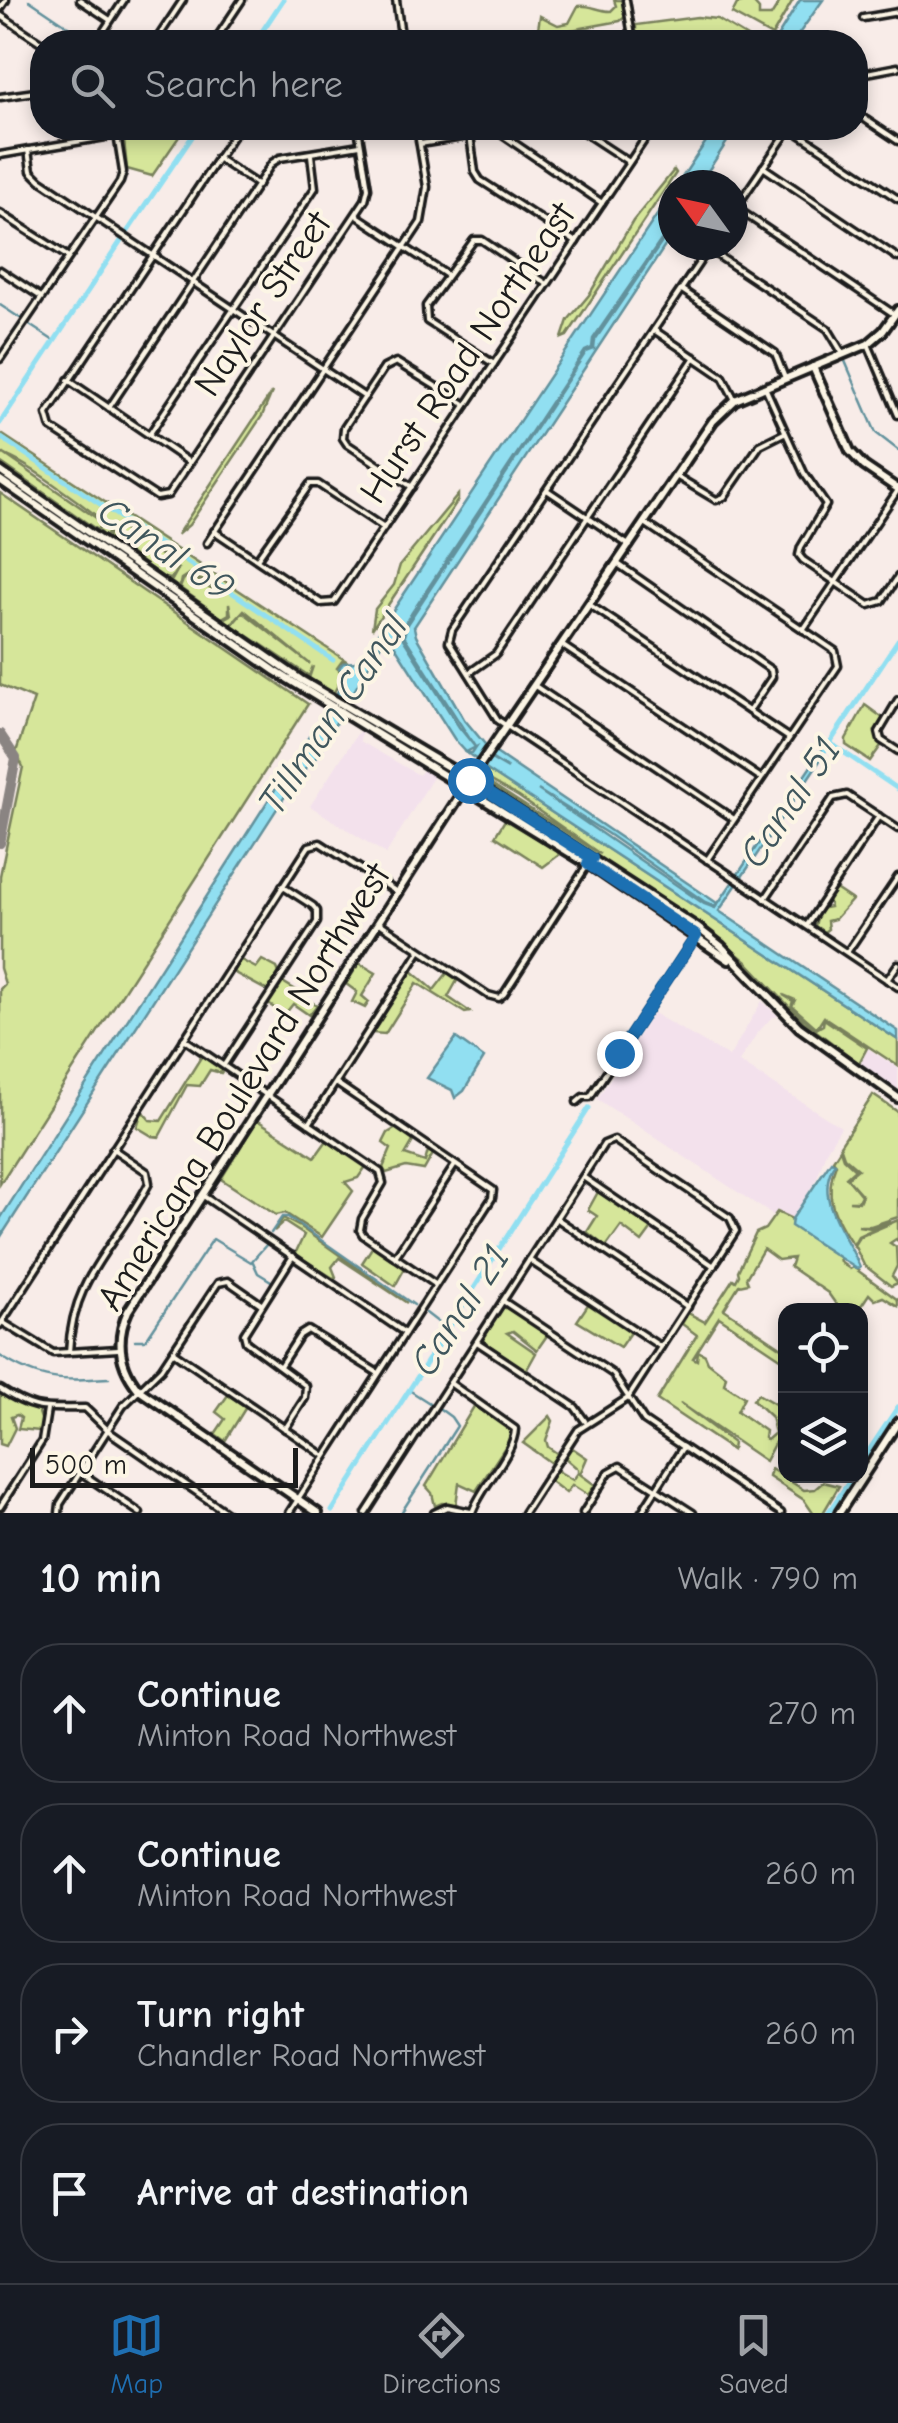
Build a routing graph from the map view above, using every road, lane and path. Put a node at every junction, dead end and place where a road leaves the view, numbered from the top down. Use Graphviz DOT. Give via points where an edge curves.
graph roads {
  1 [pos="6,0"];
  2 [pos="80,0"];
  3 [pos="124,0"];
  4 [pos="184,0"];
  5 [pos="242,0"];
  6 [pos="396,0"];
  7 [pos="626,0"];
  8 [pos="0,12"];
  9 [pos="898,12"];
  10 [pos="862,18"];
  11 [pos="110,20"];
  12 [pos="104,30"];
  13 [pos="163,30"];
  14 [pos="222,30"];
  15 [pos="400,30"];
  16 [pos="631,30"];
  17 [pos="30,34"];
  18 [pos="898,68"];
  19 [pos="868,73"];
  20 [pos="30,93"];
  21 [pos="0,97"];
  22 [pos="868,120"];
  23 [pos="87,140"];
  24 [pos="118,140"];
  25 [pos="230,140"];
  26 [pos="360,140"];
  27 [pos="419,140"];
  28 [pos="445,140"];
  29 [pos="471,140"];
  30 [pos="509,140"];
  31 [pos="595,140"];
  32 [pos="644,140"];
  33 [pos="782,140"];
  34 [pos="808,140"];
  35 [pos="898,141"];
  36 [pos="360,144"];
  37 [pos="420,144"];
  38 [pos="28,150"];
  39 [pos="311,154"];
  40 [pos="0,155"];
  41 [pos="217,158"];
  42 [pos="630,162"];
  43 [pos="763,168"];
  44 [pos="258,185"];
  45 [pos="748,190"];
  46 [pos="898,199"];
  47 [pos="602,203"];
  48 [pos="0,213"];
  49 [pos="356,216"];
  50 [pos="96,217"];
  51 [pos="748,219"];
  52 [pos="576,242"];
  53 [pos="404,247"];
  54 [pos="152,254"];
  55 [pos="69,257"];
  56 [pos="898,258"];
  57 [pos="702,260"];
  58 [pos="729,260"];
  59 [pos="0,270"];
  60 [pos="446,276"];
  61 [pos="193,282"];
  62 [pos="547,284"];
  63 [pos="682,290"];
  64 [pos="42,297"];
  65 [pos="234,309"];
  66 [pos="896,312"];
  67 [pos="654,330"];
  68 [pos="274,336"];
  69 [pos="0,339"];
  70 [pos="868,344"];
  71 [pos="9,345"];
  72 [pos="843,354"];
  73 [pos="694,357"];
  74 [pos="0,358"];
  75 [pos="494,364"];
  76 [pos="812,367"];
  77 [pos="323,369"];
  78 [pos="786,378"];
  79 [pos="68,380"];
  80 [pos="898,384"];
  81 [pos="765,387"];
  82 [pos="888,390"];
  83 [pos="365,397"];
  84 [pos="736,400"];
  85 [pos="466,406"];
  86 [pos="109,408"];
  87 [pos="898,415"];
  88 [pos="785,433"];
  89 [pos="149,435"];
  90 [pos="190,462"];
  91 [pos="0,471"];
  92 [pos="676,476"];
  93 [pos="0,480"];
  94 [pos="412,487"];
  95 [pos="898,489"];
  96 [pos="547,490"];
  97 [pos="587,517"];
  98 [pos="645,524"];
  99 [pos="384,528"];
  100 [pos="214,532"];
  101 [pos="206,543"];
  102 [pos="630,546"];
  103 [pos="256,560"];
  104 [pos="618,564"];
  105 [pos="898,577"];
  106 [pos="836,583"];
  107 [pos="590,605"];
  108 [pos="804,630"];
  109 [pos="562,646"];
  110 [pos="468,674"];
  111 [pos="536,686"];
  112 [pos="323,698"];
  113 [pos="898,700"];
  114 [pos="748,711"];
  115 [pos="508,727"];
  116 [pos="789,738"];
  117 [pos="898,751"];
  118 [pos="762,778"];
  119 [pos="468,784"];
  120 [pos="879,816"];
  121 [pos="734,819"];
  122 [pos="898,829"];
  123 [pos="708,860"];
  124 [pos="590,861"];
  125 [pos="898,876"];
  126 [pos="282,886"];
  127 [pos="397,892"];
  128 [pos="765,899"];
  129 [pos="378,922"];
  130 [pos="806,926"];
  131 [pos="696,936"];
  132 [pos="420,950"];
  133 [pos="846,953"];
  134 [pos="898,964"];
  135 [pos="888,980"];
  136 [pos="756,983"];
  137 [pos="898,987"];
  138 [pos="184,1039"];
  139 [pos="224,1066"];
  140 [pos="336,1083"];
  141 [pos="267,1095"];
  142 [pos="898,1098"];
  143 [pos="578,1102"];
  144 [pos="309,1124"];
  145 [pos="113,1149"];
  146 [pos="456,1164"];
  147 [pos="582,1177"];
  148 [pos="202,1195"];
  149 [pos="556,1218"];
  150 [pos="293,1256"];
  151 [pos="395,1257"];
  152 [pos="530,1260"];
  153 [pos="714,1266"];
  154 [pos="436,1284"];
  155 [pos="503,1300"];
  156 [pos="261,1304"];
  157 [pos="688,1306"];
  158 [pos="1,1323"];
  159 [pos="405,1333"];
  160 [pos="477,1342"];
  161 [pos="120,1348"];
  162 [pos="661,1348"];
  163 [pos="68,1352"];
  164 [pos="173,1352"];
  165 [pos="280,1366"];
  166 [pos="379,1374"];
  167 [pos="450,1383"];
  168 [pos="0,1389"];
  169 [pos="140,1390"];
  170 [pos="628,1398"];
  171 [pos="47,1410"];
  172 [pos="586,1422"];
  173 [pos="898,1422"];
  174 [pos="285,1429"];
  175 [pos="107,1430"];
  176 [pos="684,1448"];
  177 [pos="326,1456"];
  178 [pos="80,1472"];
  179 [pos="657,1489"];
  180 [pos="298,1499"];
  181 [pos="0,1507"];
  182 [pos="58,1512"];
  183 [pos="140,1513"];
  184 [pos="226,1513"];
  185 [pos="289,1513"];
  186 [pos="318,1513"];
  187 [pos="366,1513"];
  188 [pos="434,1513"];
  189 [pos="472,1513"];
  190 [pos="524,1513"];
  191 [pos="583,1513"];
  192 [pos="641,1513"];
  193 [pos="693,1513"];
  194 [pos="780,1513"];
  195 [pos="839,1513"];
  1 -- 8 [label="street"];
  2 -- 11 [label="street"];
  3 -- 11 [label="street"];
  4 -- 13 [label="street"];
  5 -- 14 [label="street"];
  6 -- 15 [label="street"];
  7 -- 16 [label="street"];
  8 -- 17 [label="street"];
  9 -- 10 [label="street"];
  11 -- 12 [label="street"];
  18 -- 19 [label="street"];
  20 -- 21 [label="street"];
  22 -- 35 [label="street"];
  23 -- 38 [label="street"];
  24 -- 50 [label="street" via="122,172"];
  25 -- 41 [label="street"];
  26 -- 36 [label="street, Naylor Street"];
  27 -- 37 [label="street"];
  28 -- 37 [label="street"];
  29 -- 52 [label="street" via="480,180"];
  30 -- 47 [label="street"];
  31 -- 42 [label="street"];
  32 -- 42 [label="street, Hurst Road Northeast"];
  33 -- 43 [label="street"];
  34 -- 46 [label="street"];
  36 -- 39 [label="street"];
  36 -- 49 [label="street, Naylor Street" via="368,195"];
  37 -- 53 [label="street" via="426,207"];
  38 -- 40 [label="street"];
  38 -- 50 [label="street" via="37,176"];
  39 -- 44 [label="street" via="280,158"];
  39 -- 65 [label="street" via="314,188"];
  41 -- 44 [label="street"];
  41 -- 54 [label="street"];
  42 -- 47 [label="street, Hurst Road Northeast"];
  43 -- 45 [label="street"];
  43 -- 56 [label="street"];
  44 -- 61 [label="street"];
  47 -- 52 [label="street, Hurst Road Northeast"];
  48 -- 55 [label="street"];
  49 -- 53 [label="street"];
  49 -- 68 [label="street, Naylor Street"];
  50 -- 54 [label="street"];
  50 -- 55 [label="street"];
  51 -- 66 [label="street"];
  52 -- 62 [label="street, Hurst Road Northeast"];
  53 -- 60 [label="street"];
  53 -- 77 [label="street"];
  54 -- 61 [label="street"];
  54 -- 79 [label="street"];
  55 -- 64 [label="street"];
  57 -- 63 [label="street"];
  58 -- 72 [label="street" via="828,329"];
  59 -- 64 [label="street"];
  60 -- 62 [label="street" via="468,244 482,240"];
  60 -- 75 [label="street" via="425,317"];
  61 -- 65 [label="street"];
  61 -- 86 [label="street"];
  62 -- 75 [label="street, Hurst Road Northeast"];
  63 -- 67 [label="street"];
  63 -- 78 [label="street" via="775,353"];
  64 -- 71 [label="street"];
  65 -- 68 [label="street"];
  65 -- 89 [label="street"];
  66 -- 70 [label="main road"];
  67 -- 73 [label="street"];
  67 -- 96 [label="street"];
  68 -- 77 [label="street"];
  68 -- 90 [label="street, Naylor Street"];
  69 -- 71 [label="street"];
  70 -- 72 [label="main road"];
  70 -- 82 [label="street"];
  71 -- 74 [label="street"];
  72 -- 76 [label="main road"];
  73 -- 84 [label="street" via="723,377"];
  73 -- 97 [label="street"];
  75 -- 85 [label="street, Hurst Road Northeast"];
  76 -- 78 [label="main road"];
  76 -- 95 [label="main road" via="850,451"];
  77 -- 83 [label="street"];
  77 -- 100 [label="street"];
  78 -- 81 [label="main road"];
  79 -- 86 [label="street"];
  79 -- 90 [label="street, Naylor Street" via="46,420 152,496 168,495"];
  80 -- 82 [label="street"];
  81 -- 84 [label="main road"];
  81 -- 88 [label="street"];
  82 -- 87 [label="street"];
  83 -- 85 [label="street" via="384,368 396,362"];
  83 -- 94 [label="street" via="343,438"];
  84 -- 92 [label="main road, Americana Boulevard Northwest"];
  85 -- 94 [label="street, Hurst Road Northeast"];
  86 -- 89 [label="street"];
  88 -- 92 [label="street" via="760,445 724,497 716,500"];
  88 -- 106 [label="street" via="826,505 799,555"];
  89 -- 90 [label="street"];
  91 -- 112 [label="main road"];
  92 -- 98 [label="main road, Americana Boulevard Northwest"];
  93 -- 112 [label="main road"];
  94 -- 99 [label="street, Hurst Road Northeast"];
  95 -- 106 [label="street"];
  96 -- 97 [label="street"];
  96 -- 110 [label="street" via="448,638"];
  97 -- 102 [label="street"];
  97 -- 110 [label="street" via="493,658"];
  98 -- 102 [label="main road, Americana Boulevard Northwest"];
  98 -- 108 [label="street"];
  99 -- 103 [label="street, Hurst Road Northeast" via="328,604"];
  99 -- 103 [label="street" via="310,484"];
  100 -- 101 [label="street"];
  100 -- 103 [label="street"];
  102 -- 104 [label="main road, Americana Boulevard Northwest"];
  104 -- 107 [label="main road, Americana Boulevard Northwest"];
  104 -- 114 [label="street" via="771,670"];
  105 -- 106 [label="street" via="875,605"];
  106 -- 108 [label="street"];
  107 -- 109 [label="main road, Americana Boulevard Northwest"];
  107 -- 114 [label="street"];
  108 -- 116 [label="street" via="835,652 838,666"];
  109 -- 111 [label="main road, Americana Boulevard Northwest"];
  109 -- 118 [label="street"];
  110 -- 115 [label="street"];
  111 -- 115 [label="main road, Americana Boulevard Northwest"];
  111 -- 121 [label="street"];
  112 -- 119 [label="main road"];
  113 -- 117 [label="street" via="878,732"];
  114 -- 116 [label="street"];
  115 -- 119 [label="main road, Americana Boulevard Northwest"];
  115 -- 123 [label="street"];
  116 -- 118 [label="street"];
  118 -- 121 [label="street"];
  119 -- 124 [label="main road"];
  119 -- 127 [label="main road, Americana Boulevard Northwest"];
  120 -- 122 [label="street"];
  120 -- 128 [label="street" via="846,795 833,798"];
  120 -- 130 [label="street"];
  121 -- 123 [label="street"];
  123 -- 128 [label="street"];
  124 -- 131 [label="main road"];
  124 -- 132 [label="street" via="499,998"];
  124 -- 136 [label="main road" via="721,946"];
  125 -- 133 [label="street"];
  126 -- 127 [label="street" via="314,842"];
  126 -- 138 [label="street"];
  126 -- 139 [label="street" via="313,906 317,922"];
  127 -- 129 [label="main road, Americana Boulevard Northwest"];
  128 -- 130 [label="street"];
  129 -- 132 [label="street"];
  129 -- 141 [label="main road, Americana Boulevard Northwest"];
  130 -- 133 [label="street"];
  131 -- 136 [label="main road"];
  131 -- 143 [label="street" via="590,1097"];
  132 -- 140 [label="street"];
  133 -- 135 [label="street"];
  134 -- 135 [label="street"];
  135 -- 137 [label="street"];
  136 -- 142 [label="main road" via="799,1027"];
  138 -- 139 [label="street"];
  138 -- 145 [label="street"];
  139 -- 141 [label="street"];
  140 -- 144 [label="street"];
  140 -- 146 [label="street"];
  141 -- 144 [label="street"];
  141 -- 148 [label="main road, Americana Boulevard Northwest"];
  144 -- 151 [label="street" via="380,1172 383,1183 360,1230"];
  145 -- 158 [label="street"];
  145 -- 163 [label="street" via="147,1172 149,1182 78,1296"];
  146 -- 151 [label="street"];
  146 -- 154 [label="street" via="493,1190 492,1198"];
  147 -- 149 [label="street"];
  147 -- 153 [label="street"];
  147 -- 153 [label="street" via="614,1140 730,1218 736,1226"];
  148 -- 150 [label="street"];
  148 -- 161 [label="main road, Americana Boulevard Northwest" via="128,1312"];
  149 -- 152 [label="street"];
  149 -- 157 [label="street"];
  150 -- 156 [label="street"];
  150 -- 159 [label="street"];
  151 -- 154 [label="street"];
  152 -- 155 [label="street"];
  152 -- 162 [label="street"];
  153 -- 157 [label="street"];
  154 -- 159 [label="street"];
  155 -- 160 [label="street"];
  155 -- 170 [label="street" via="609,1371"];
  156 -- 164 [label="street" via="228,1281 218,1284"];
  156 -- 165 [label="street" via="246,1342"];
  157 -- 162 [label="street"];
  158 -- 163 [label="street" via="44,1350"];
  159 -- 166 [label="street"];
  160 -- 167 [label="street"];
  160 -- 172 [label="street" via="575,1407"];
  161 -- 163 [label="street"];
  161 -- 169 [label="main road, Americana Boulevard Northwest"];
  162 -- 170 [label="street"];
  164 -- 169 [label="street"];
  164 -- 174 [label="street"];
  165 -- 166 [label="street" via="308,1330"];
  165 -- 174 [label="street" via="308,1391"];
  166 -- 177 [label="street"];
  167 -- 187 [label="street"];
  167 -- 189 [label="street" via="515,1429"];
  168 -- 171 [label="street"];
  169 -- 175 [label="street"];
  169 -- 180 [label="main road, Americana Boulevard Northwest"];
  170 -- 172 [label="street"];
  170 -- 176 [label="street" via="644,1421"];
  171 -- 175 [label="street" via="84,1408"];
  171 -- 181 [label="street" via="42,1441"];
  172 -- 190 [label="street"];
  173 -- 195 [label="main road"];
  174 -- 177 [label="street"];
  175 -- 178 [label="street"];
  175 -- 184 [label="street"];
  176 -- 179 [label="street"];
  176 -- 194 [label="street"];
  177 -- 180 [label="street"];
  178 -- 182 [label="street"];
  178 -- 183 [label="street"];
  179 -- 191 [label="street" via="617,1466"];
  179 -- 192 [label="street"];
  179 -- 193 [label="street"];
  180 -- 185 [label="street"];
  180 -- 186 [label="main road, Americana Boulevard Northwest"];
  188 -- 189 [label="street" via="447,1507"];
}
